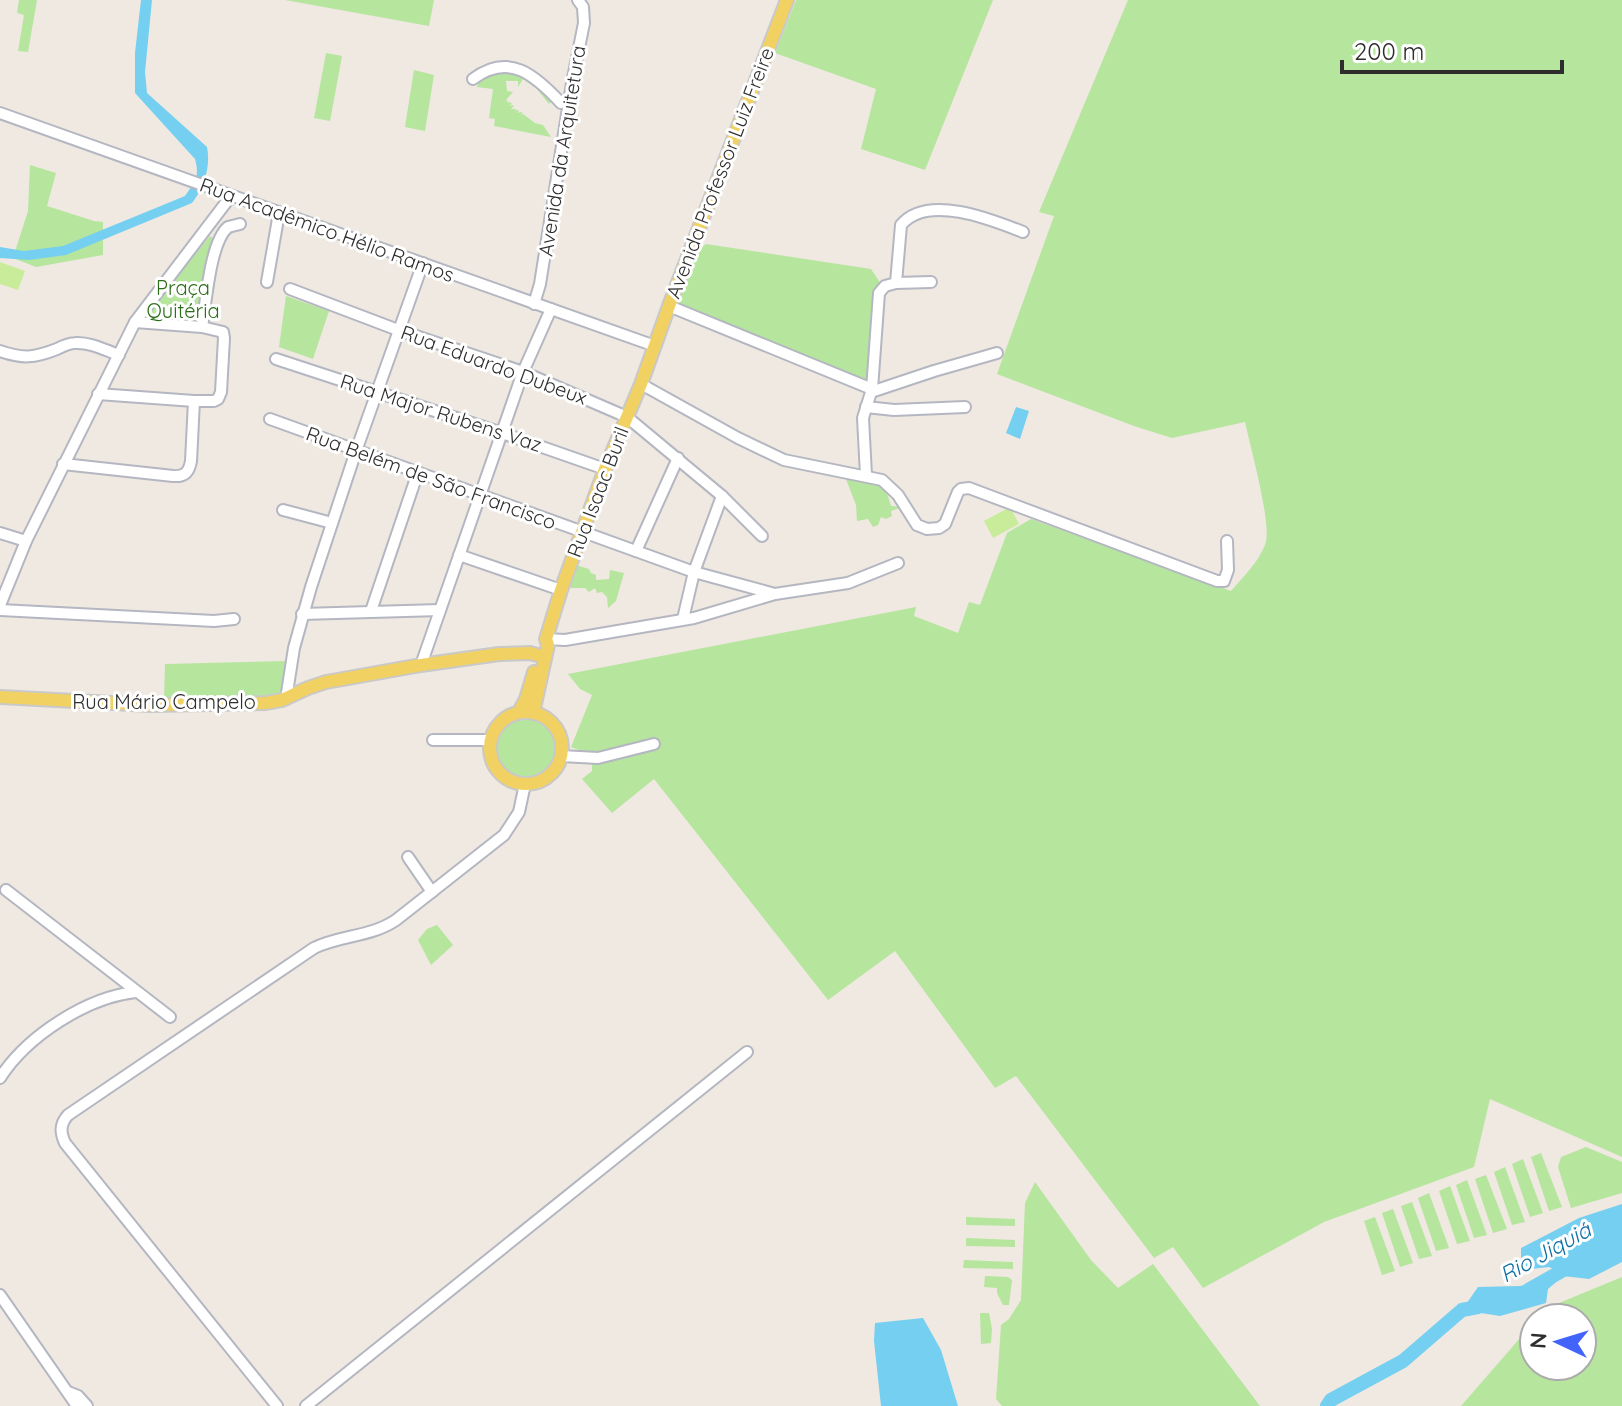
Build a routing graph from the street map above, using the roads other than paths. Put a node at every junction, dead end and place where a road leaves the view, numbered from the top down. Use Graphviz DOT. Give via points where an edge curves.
graph roads {
  1 [pos="578,0"];
  2 [pos="787,0"];
  3 [pos="473,79"];
  4 [pos="561,103"];
  5 [pos="0,113"];
  6 [pos="231,196"];
  7 [pos="279,213"];
  8 [pos="240,224"];
  9 [pos="1023,232"];
  10 [pos="423,263"];
  11 [pos="267,282"];
  12 [pos="931,282"];
  13 [pos="896,283"];
  14 [pos="290,289"];
  15 [pos="534,304"];
  16 [pos="669,306"];
  17 [pos="551,309"];
  18 [pos="135,322"];
  19 [pos="202,327"];
  20 [pos="398,330"];
  21 [pos="655,346"];
  22 [pos="0,351"];
  23 [pos="997,353"];
  24 [pos="119,355"];
  25 [pos="276,359"];
  26 [pos="523,372"];
  27 [pos="641,384"];
  28 [pos="871,390"];
  29 [pos="377,393"];
  30 [pos="98,394"];
  31 [pos="194,401"];
  32 [pos="866,407"];
  33 [pos="965,407"];
  34 [pos="627,417"];
  35 [pos="270,419"];
  36 [pos="502,433"];
  37 [pos="356,451"];
  38 [pos="678,458"];
  39 [pos="63,464"];
  40 [pos="605,469"];
  41 [pos="418,472"];
  42 [pos="866,475"];
  43 [pos="480,495"];
  44 [pos="722,496"];
  45 [pos="283,510"];
  46 [pos="332,523"];
  47 [pos="581,532"];
  48 [pos="0,533"];
  49 [pos="762,536"];
  50 [pos="26,541"];
  51 [pos="1227,541"];
  52 [pos="636,551"];
  53 [pos="459,555"];
  54 [pos="898,563"];
  55 [pos="694,572"];
  56 [pos="5,581"];
  57 [pos="561,590"];
  58 [pos="775,594"];
  59 [pos="0,608"];
  60 [pos="440,610"];
  61 [pos="371,611"];
  62 [pos="302,614"];
  63 [pos="234,619"];
  64 [pos="683,619"];
  65 [pos="546,639"];
  66 [pos="515,655"];
  67 [pos="542,655"];
  68 [pos="421,665"];
  69 [pos="533,674"];
  70 [pos="0,697"];
  71 [pos="286,699"];
  72 [pos="519,712"];
  73 [pos="533,713"];
  74 [pos="433,740"];
  75 [pos="491,740"];
  76 [pos="654,744"];
  77 [pos="561,756"];
  78 [pos="525,784"];
  79 [pos="408,857"];
  80 [pos="6,890"];
  81 [pos="432,892"];
  82 [pos="137,992"];
  83 [pos="170,1017"];
  84 [pos="747,1052"];
  85 [pos="0,1078"];
  86 [pos="0,1295"];
  87 [pos="66,1391"];
  88 [pos="77,1406"];
  89 [pos="87,1406"];
  90 [pos="277,1406"];
  91 [pos="306,1406"];
  1 -- 15 [label="street, Avenida da Arquitetura" via="584,23"];
  2 -- 16 [label="main road, Avenida Professor Luiz Freire"];
  3 -- 4 [label="street" via="493,67 516,69 531,75"];
  5 -- 6 [label="street, Rua Acadêmico Hélio Ramos"];
  6 -- 7 [label="street, Rua Acadêmico Hélio Ramos"];
  6 -- 18 [label="street"];
  7 -- 10 [label="street, Rua Acadêmico Hélio Ramos"];
  7 -- 11 [label="street"];
  8 -- 19 [label="street" via="219,237"];
  9 -- 13 [label="street" via="977,214 940,210 913,215 899,233"];
  10 -- 15 [label="street, Rua Acadêmico Hélio Ramos"];
  10 -- 20 [label="street"];
  12 -- 13 [label="street"];
  13 -- 28 [label="street" via="879,293"];
  14 -- 20 [label="street, Rua Eduardo Dubeux"];
  15 -- 17 [label="street, Rua Acadêmico Hélio Ramos"];
  16 -- 21 [label="main road, Avenida Professor Luiz Freire"];
  16 -- 28 [label="street"];
  17 -- 21 [label="street, Rua Acadêmico Hélio Ramos"];
  17 -- 26 [label="street"];
  18 -- 19 [label="street"];
  18 -- 24 [label="street"];
  19 -- 31 [label="street" via="223,332 221,392 214,401"];
  20 -- 26 [label="street, Rua Eduardo Dubeux"];
  20 -- 29 [label="street"];
  21 -- 27 [label="main road, Rua Isaac Buril"];
  22 -- 24 [label="street" via="38,356 77,342"];
  23 -- 28 [label="street"];
  24 -- 30 [label="street"];
  25 -- 29 [label="street, Rua Major Rubens Vaz"];
  26 -- 34 [label="street, Rua Eduardo Dubeux"];
  26 -- 36 [label="street"];
  27 -- 34 [label="main road, Rua Isaac Buril"];
  27 -- 42 [label="street" via="784,460"];
  28 -- 32 [label="street"];
  29 -- 36 [label="street, Rua Major Rubens Vaz"];
  29 -- 37 [label="street"];
  30 -- 31 [label="street"];
  30 -- 39 [label="street"];
  31 -- 39 [label="street" via="191,461 185,474"];
  32 -- 33 [label="street"];
  32 -- 42 [label="street"];
  34 -- 38 [label="street, Rua Eduardo Dubeux"];
  34 -- 40 [label="main road, Rua Isaac Buril"];
  35 -- 37 [label="street, Rua Belém de São Francisco"];
  36 -- 40 [label="street, Rua Major Rubens Vaz"];
  36 -- 43 [label="street"];
  37 -- 41 [label="street, Rua Belém de São Francisco"];
  37 -- 46 [label="street"];
  38 -- 44 [label="street, Rua Eduardo Dubeux"];
  38 -- 52 [label="street"];
  39 -- 50 [label="street"];
  40 -- 47 [label="main road, Rua Isaac Buril"];
  41 -- 43 [label="street, Rua Belém de São Francisco"];
  41 -- 61 [label="street"];
  42 -- 51 [label="street" via="888,483 917,525 927,529 945,524 964,487 1217,581 1227,575"];
  43 -- 47 [label="street, Rua Belém de São Francisco"];
  43 -- 53 [label="street"];
  44 -- 49 [label="street, Rua Eduardo Dubeux"];
  44 -- 55 [label="street"];
  45 -- 46 [label="street"];
  46 -- 62 [label="street"];
  47 -- 52 [label="street, Rua Belém de São Francisco"];
  47 -- 57 [label="main road, Rua Isaac Buril"];
  48 -- 50 [label="street"];
  50 -- 56 [label="street"];
  52 -- 55 [label="street, Rua Belém de São Francisco"];
  53 -- 57 [label="street"];
  53 -- 60 [label="street"];
  54 -- 58 [label="street, Rua Belém de São Francisco" via="848,583"];
  55 -- 58 [label="street, Rua Belém de São Francisco"];
  55 -- 64 [label="street"];
  56 -- 59 [label="street"];
  57 -- 65 [label="main road, Rua Isaac Buril"];
  58 -- 64 [label="street, Rua Belém de São Francisco"];
  59 -- 63 [label="street"];
  60 -- 61 [label="street"];
  60 -- 68 [label="street"];
  61 -- 62 [label="street"];
  62 -- 71 [label="street"];
  64 -- 65 [label="street"];
  65 -- 67 [label="main road, Rua Isaac Buril"];
  66 -- 67 [label="main road, Rua Mário Campelo"];
  66 -- 68 [label="main road, Rua Mário Campelo"];
  66 -- 69 [label="main road"];
  67 -- 69 [label="main road, Rua Isaac Buril"];
  67 -- 73 [label="main road, Rua Isaac Buril"];
  68 -- 71 [label="main road, Rua Mário Campelo" via="316,684"];
  69 -- 72 [label="main road, Rua Isaac Buril"];
  70 -- 71 [label="main road, Rua Mário Campelo" via="150,705"];
  72 -- 73 [label="main road"];
  72 -- 75 [label="main road" via="506,717"];
  73 -- 77 [label="main road" via="556,729"];
  74 -- 75 [label="street"];
  75 -- 78 [label="main road" via="492,761 500,773"];
  76 -- 77 [label="street" via="598,758"];
  77 -- 78 [label="main road" via="545,778"];
  78 -- 81 [label="street" via="519,812 504,835"];
  79 -- 81 [label="street"];
  80 -- 82 [label="street"];
  81 -- 90 [label="street" via="379,930 314,948 68,1115 61,1128 65,1143"];
  82 -- 83 [label="street"];
  82 -- 85 [label="street" via="76,1010 10,1063"];
  84 -- 91 [label="street"];
  86 -- 87 [label="street"];
  87 -- 88 [label="street"];
  87 -- 89 [label="street"];
}
